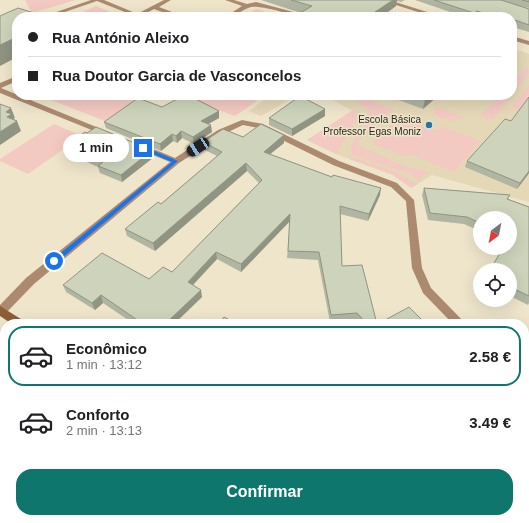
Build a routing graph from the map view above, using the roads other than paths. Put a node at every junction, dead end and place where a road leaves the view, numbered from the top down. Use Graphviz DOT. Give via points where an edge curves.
graph roads {
  1 [pos="96,0"];
  2 [pos="100,0"];
  3 [pos="168,0"];
  4 [pos="228,0"];
  5 [pos="383,0"];
  6 [pos="247,6"];
  7 [pos="152,8"];
  8 [pos="60,12"];
  9 [pos="126,12"];
  10 [pos="144,12"];
  11 [pos="160,12"];
  12 [pos="165,12"];
  13 [pos="237,12"];
  14 [pos="287,12"];
  15 [pos="423,12"];
  16 [pos="517,39"];
  17 [pos="529,43"];
  18 [pos="12,80"];
  19 [pos="0,86"];
  20 [pos="0,90"];
  21 [pos="12,95"];
  22 [pos="25,100"];
  23 [pos="114,136"];
  24 [pos="136,145"];
  25 [pos="176,161"];
  26 [pos="0,311"];
  27 [pos="12,319"];
  28 [pos="455,319"];
  1 -- 8 [label="lane"];
  2 -- 9 [label="lane"];
  3 -- 7 [label="street"];
  4 -- 6 [label="street"];
  5 -- 15 [label="street"];
  6 -- 13 [label="street"];
  6 -- 14 [label="street" via="256,4"];
  7 -- 10 [label="street"];
  7 -- 11 [label="street"];
  7 -- 12 [label="street"];
  16 -- 17 [label="street"];
  18 -- 19 [label="street"];
  20 -- 21 [label="street"];
  22 -- 23 [label="street"];
  24 -- 25 [label="street"];
  25 -- 26 [label="street" via="30,281"];
  25 -- 28 [label="street" via="221,132 242,122 260,126 336,163 394,185 410,200 417,268 427,290"];
  26 -- 27 [label="main road"];
}
